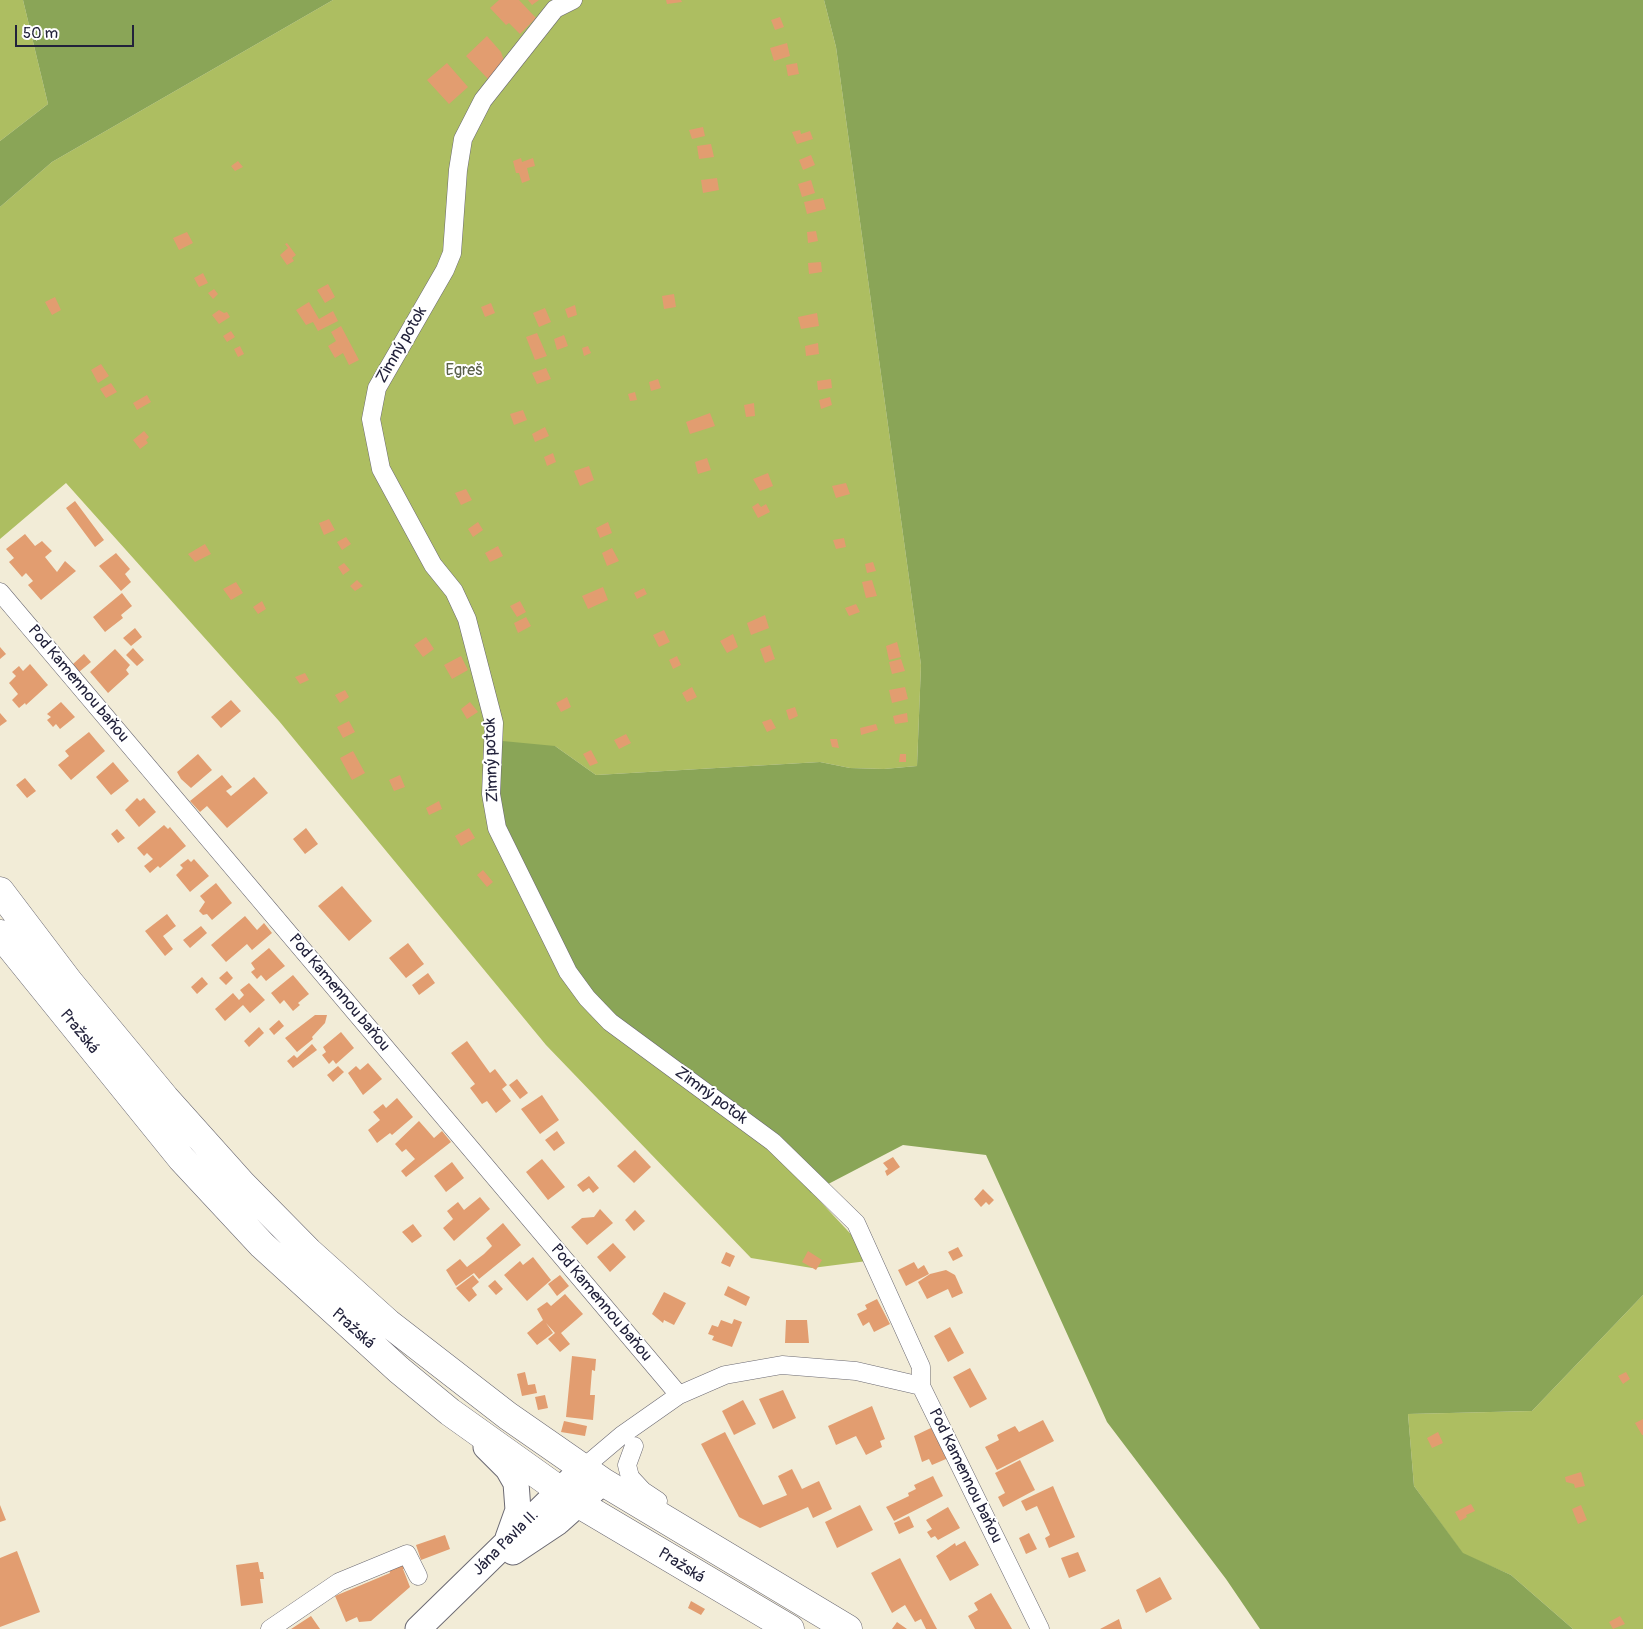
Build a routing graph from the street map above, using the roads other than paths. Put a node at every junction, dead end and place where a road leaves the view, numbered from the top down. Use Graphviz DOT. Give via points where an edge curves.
graph roads {
  1 [pos="573,0"];
  2 [pos="0,592"];
  3 [pos="0,892"];
  4 [pos="0,934"];
  5 [pos="921,1386"];
  6 [pos="679,1395"];
  7 [pos="657,1410"];
  8 [pos="450,1412"];
  9 [pos="634,1446"];
  10 [pos="593,1475"];
  11 [pos="570,1497"];
  12 [pos="558,1522"];
  13 [pos="617,1527"];
  14 [pos="505,1544"];
  15 [pos="418,1576"];
  16 [pos="783,1589"];
  17 [pos="453,1597"];
  18 [pos="270,1629"];
  19 [pos="418,1629"];
  20 [pos="790,1629"];
  21 [pos="848,1629"];
  22 [pos="1040,1629"];
  1 -- 5 [label="street, Zimný potok" via="555,8 483,100 463,139 452,253 377,388 371,420 381,468 433,565 454,591 467,619 494,723 491,794 497,828 568,972 610,1022 773,1142 856,1223 921,1367"];
  2 -- 6 [label="street, Pod Kamennou baňou"];
  3 -- 10 [label="main road, Pražská" via="165,1098 242,1184 310,1252 388,1323 508,1416"];
  4 -- 8 [label="main road, Pražská" via="181,1158 248,1230 351,1328"];
  5 -- 6 [label="street" via="856,1371 782,1365 724,1375"];
  5 -- 22 [label="street, Pod Kamennou baňou"];
  6 -- 7 [label="street"];
  7 -- 9 [label="street"];
  7 -- 10 [label="street" via="622,1435"];
  8 -- 11 [label="main road, Pražská"];
  8 -- 14 [label="street" via="508,1469 516,1483 518,1510"];
  9 -- 10 [label="street"];
  9 -- 16 [label="street, Pražská" via="627,1468 634,1483 720,1540"];
  10 -- 11 [label="street"];
  10 -- 16 [label="main road, Pražská"];
  11 -- 12 [label="street, Jána Pavla II."];
  11 -- 13 [label="main road, Pražská"];
  11 -- 14 [label="street, Jána Pavla II."];
  12 -- 13 [label="street" via="593,1519"];
  12 -- 17 [label="street, Jána Pavla II."];
  13 -- 20 [label="main road, Pražská"];
  14 -- 17 [label="street, Jána Pavla II."];
  15 -- 18 [label="street" via="407,1554 339,1582"];
  16 -- 21 [label="main road, Pražská"];
  17 -- 19 [label="street, Jána Pavla II."];
}
